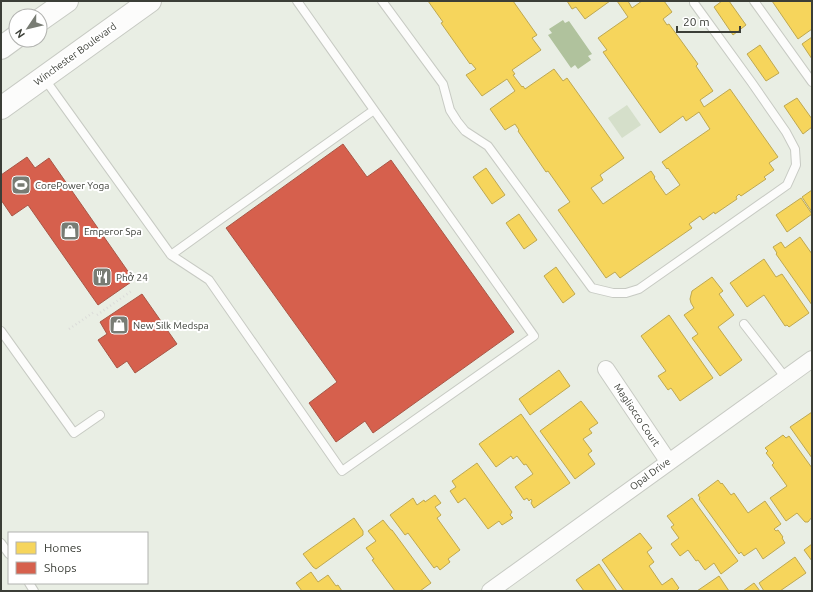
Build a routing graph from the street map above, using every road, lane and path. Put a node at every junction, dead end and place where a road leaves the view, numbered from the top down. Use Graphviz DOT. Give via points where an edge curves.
graph roads {
  1 [pos="67,1"];
  2 [pos="150,1"];
  3 [pos="297,1"];
  4 [pos="382,1"];
  5 [pos="694,1"];
  6 [pos="754,1"];
  7 [pos="48,14"];
  8 [pos="44,77"];
  9 [pos="812,82"];
  10 [pos="1,108"];
  11 [pos="374,110"];
  12 [pos="171,256"];
  13 [pos="133,290"];
  14 [pos="94,312"];
  15 [pos="97,315"];
  16 [pos="744,324"];
  17 [pos="69,329"];
  18 [pos="1,331"];
  19 [pos="812,359"];
  20 [pos="606,369"];
  21 [pos="785,378"];
  22 [pos="100,415"];
  23 [pos="668,461"];
  24 [pos="1,543"];
  25 [pos="8,553"];
  26 [pos="490,591"];
  1 -- 7 [label="main road"];
  2 -- 8 [label="main road, Winchester Boulevard"];
  3 -- 11 [label="lane"];
  4 -- 5 [label="lane" via="443,84 450,110 457,122 465,131 488,146 592,288 613,293 626,293 638,289 787,185 796,165 795,149 786,132"];
  6 -- 9 [label="lane"];
  8 -- 10 [label="main road, Winchester Boulevard"];
  8 -- 12 [label="lane"];
  11 -- 12 [label="lane"];
  11 -- 12 [label="lane" via="534,336 342,471 209,280"];
  13 -- 15 [label="path"];
  14 -- 17 [label="path"];
  16 -- 21 [label="lane"];
  18 -- 22 [label="lane" via="74,433"];
  19 -- 21 [label="street, Opal Drive"];
  20 -- 23 [label="street, Magliocco Court"];
  21 -- 23 [label="street, Opal Drive"];
  23 -- 26 [label="street, Opal Drive"];
  24 -- 25 [label="lane"];
}
